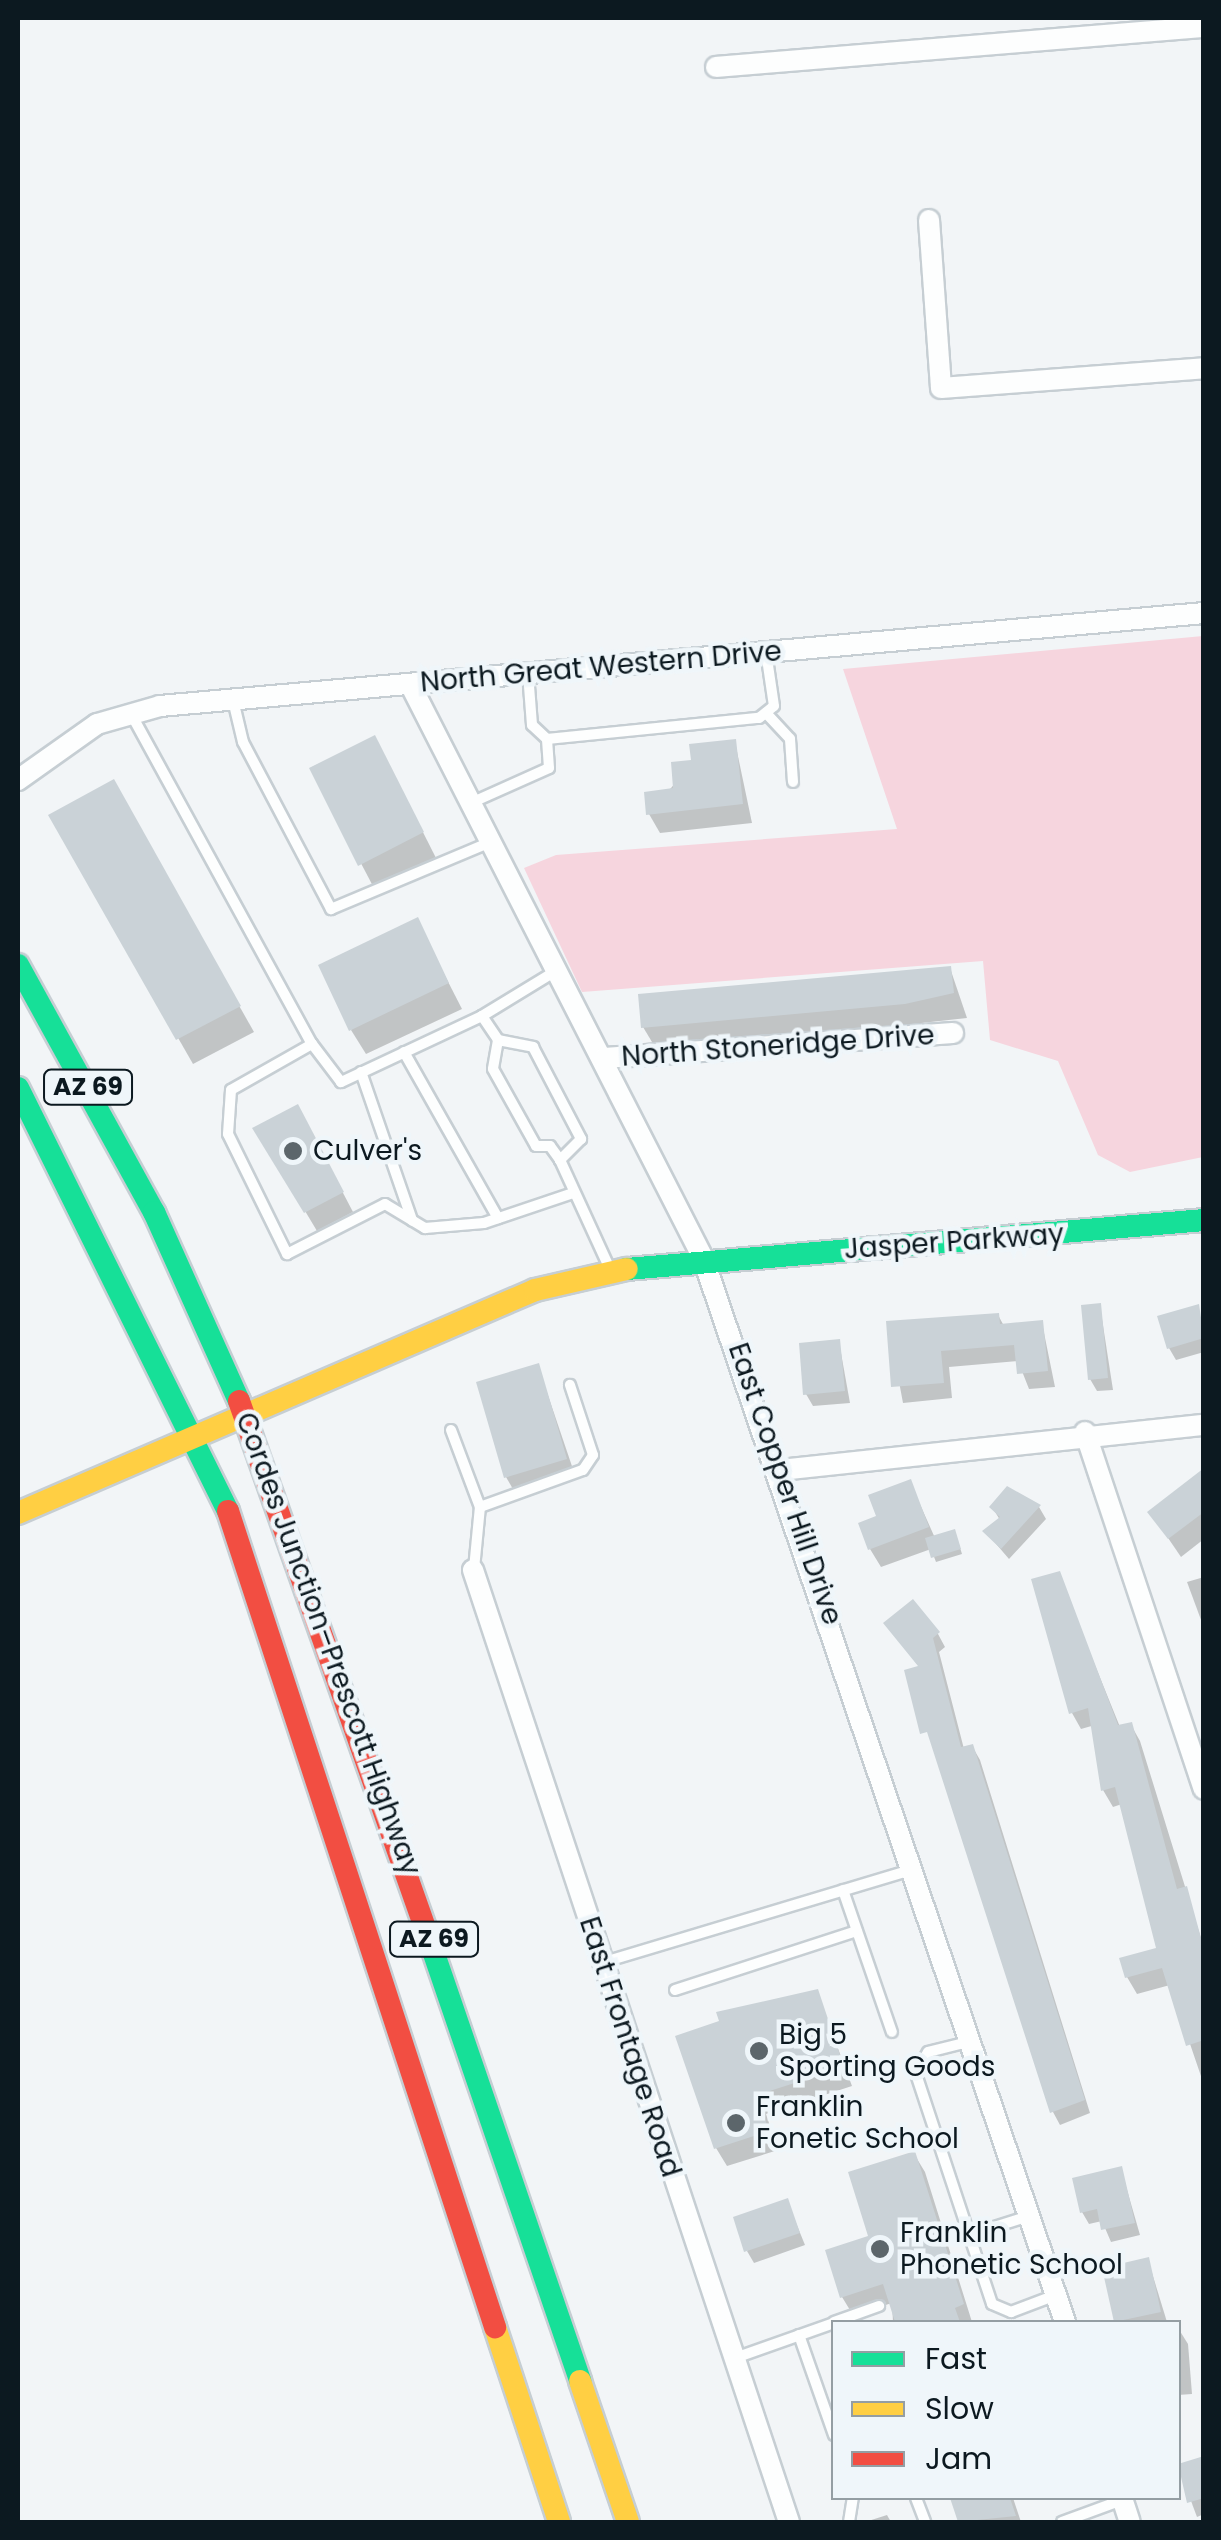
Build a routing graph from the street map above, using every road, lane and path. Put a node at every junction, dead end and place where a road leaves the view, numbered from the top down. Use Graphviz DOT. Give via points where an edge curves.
graph roads {
  1 [pos="1204,27"];
  2 [pos="716,67"];
  3 [pos="928,220"];
  4 [pos="1204,368"];
  5 [pos="1204,613"];
  6 [pos="766,652"];
  7 [pos="528,674"];
  8 [pos="410,684"];
  9 [pos="233,700"];
  10 [pos="129,711"];
  11 [pos="766,713"];
  12 [pos="547,739"];
  13 [pos="18,780"];
  14 [pos="792,782"];
  15 [pos="472,802"];
  16 [pos="493,840"];
  17 [pos="18,965"];
  18 [pos="559,969"];
  19 [pos="482,1016"];
  20 [pos="953,1033"];
  21 [pos="498,1040"];
  22 [pos="312,1044"];
  23 [pos="404,1052"];
  24 [pos="604,1058"];
  25 [pos="361,1072"];
  26 [pos="18,1088"];
  27 [pos="560,1160"];
  28 [pos="574,1193"];
  29 [pos="498,1218"];
  30 [pos="412,1220"];
  31 [pos="1204,1220"];
  32 [pos="703,1258"];
  33 [pos="611,1270"];
  34 [pos="570,1385"];
  35 [pos="248,1415"];
  36 [pos="1204,1425"];
  37 [pos="451,1430"];
  38 [pos="1085,1432"];
  39 [pos="198,1438"];
  40 [pos="781,1470"];
  41 [pos="480,1507"];
  42 [pos="18,1514"];
  43 [pos="474,1570"];
  44 [pos="1204,1789"];
  45 [pos="916,1868"];
  46 [pos="843,1890"];
  47 [pos="857,1932"];
  48 [pos="602,1963"];
  49 [pos="674,1990"];
  50 [pos="892,2032"];
  51 [pos="973,2040"];
  52 [pos="1030,2216"];
  53 [pos="970,2235"];
  54 [pos="1056,2295"];
  55 [pos="879,2306"];
  56 [pos="842,2320"];
  57 [pos="1064,2320"];
  58 [pos="831,2324"];
  59 [pos="799,2335"];
  60 [pos="734,2359"];
  61 [pos="831,2426"];
  62 [pos="1119,2500"];
  63 [pos="559,2522"];
  64 [pos="628,2522"];
  65 [pos="789,2522"];
  66 [pos="1062,2522"];
  1 -- 2 [label="street"];
  3 -- 4 [label="street" via="941,388"];
  5 -- 6 [label="street, North Great Western Drive"];
  6 -- 7 [label="street, North Great Western Drive"];
  6 -- 11 [label="lane" via="774,706"];
  7 -- 8 [label="street, North Great Western Drive"];
  7 -- 12 [label="lane" via="532,725"];
  8 -- 9 [label="street, North Great Western Drive"];
  8 -- 15 [label="street, East Copper Hill Drive"];
  9 -- 10 [label="street, North Great Western Drive"];
  9 -- 16 [label="lane" via="243,742 331,909"];
  10 -- 13 [label="street, North Great Western Drive"];
  10 -- 22 [label="lane"];
  11 -- 12 [label="lane"];
  11 -- 14 [label="lane" via="790,739"];
  12 -- 15 [label="lane" via="549,768"];
  15 -- 16 [label="street, East Copper Hill Drive"];
  16 -- 18 [label="street, East Copper Hill Drive"];
  17 -- 35 [label="main road, Cordes Junction–Prescott Highway / AZ 69" via="115,1132"];
  18 -- 19 [label="lane"];
  18 -- 24 [label="street, East Copper Hill Drive"];
  19 -- 21 [label="lane"];
  19 -- 23 [label="lane"];
  20 -- 24 [label="street, North Stoneridge Drive"];
  21 -- 27 [label="lane" via="494,1068 536,1146 550,1146"];
  21 -- 27 [label="lane" via="533,1048 581,1139"];
  22 -- 25 [label="lane" via="341,1082"];
  22 -- 30 [label="lane" via="230,1090 228,1134 287,1254 385,1204"];
  23 -- 25 [label="lane"];
  23 -- 29 [label="lane"];
  24 -- 32 [label="street, East Copper Hill Drive"];
  25 -- 30 [label="lane"];
  26 -- 39 [label="main road, Cordes Junction–Prescott Highway / AZ 69"];
  27 -- 28 [label="lane"];
  28 -- 29 [label="lane"];
  28 -- 33 [label="lane"];
  29 -- 30 [label="lane" via="426,1228"];
  31 -- 32 [label="main road, Jasper Parkway"];
  32 -- 33 [label="main road"];
  32 -- 40 [label="street, East Copper Hill Drive"];
  33 -- 35 [label="main road" via="535,1290"];
  34 -- 41 [label="lane" via="593,1454 583,1470"];
  35 -- 39 [label="main road"];
  35 -- 64 [label="main road, Cordes Junction–Prescott Highway / AZ 69" via="498,2122"];
  36 -- 38 [label="street"];
  37 -- 41 [label="lane"];
  38 -- 40 [label="street"];
  38 -- 44 [label="street"];
  39 -- 42 [label="main road"];
  39 -- 63 [label="main road, Cordes Junction–Prescott Highway / AZ 69" via="305,1729"];
  40 -- 45 [label="street, East Copper Hill Drive"];
  41 -- 43 [label="lane"];
  43 -- 48 [label="street, East Frontage Road"];
  45 -- 46 [label="lane"];
  45 -- 51 [label="street, East Copper Hill Drive"];
  46 -- 47 [label="lane"];
  46 -- 48 [label="lane"];
  47 -- 49 [label="lane"];
  47 -- 50 [label="lane"];
  48 -- 60 [label="street, East Frontage Road"];
  51 -- 52 [label="street, East Copper Hill Drive"];
  51 -- 53 [label="lane" via="928,2052 916,2074"];
  52 -- 53 [label="lane"];
  52 -- 54 [label="street, East Copper Hill Drive"];
  53 -- 54 [label="lane" via="992,2304 1011,2312"];
  54 -- 57 [label="street, East Copper Hill Drive"];
  55 -- 56 [label="lane"];
  58 -- 59 [label="lane"];
  59 -- 60 [label="lane"];
  59 -- 61 [label="lane"];
  60 -- 65 [label="street, East Frontage Road"];
  62 -- 66 [label="lane"];
}
